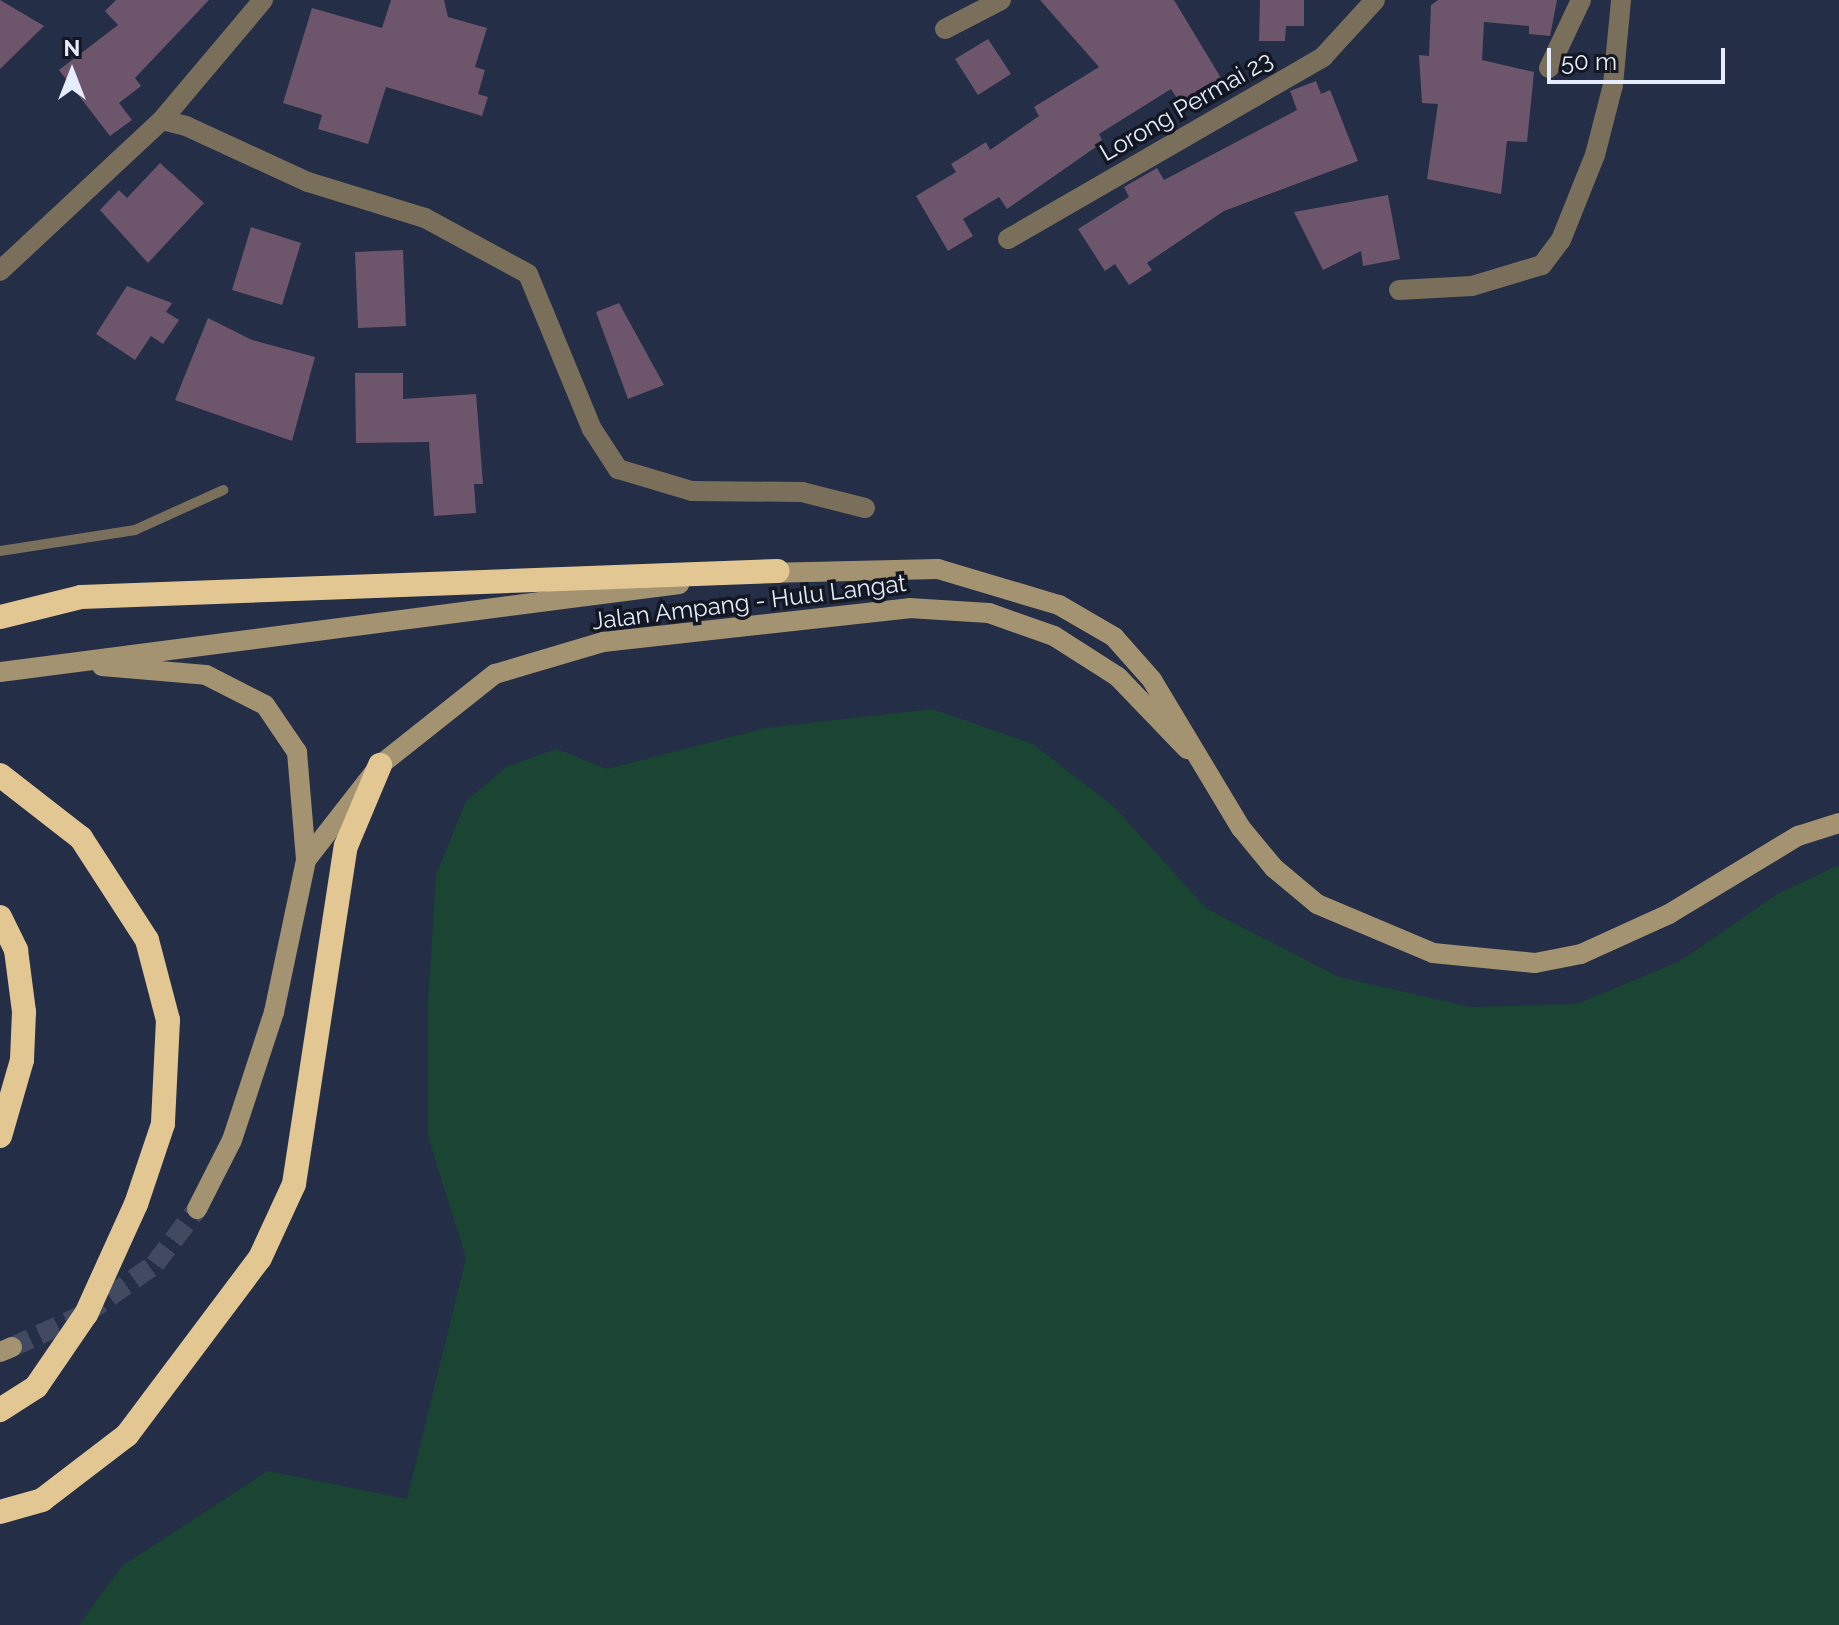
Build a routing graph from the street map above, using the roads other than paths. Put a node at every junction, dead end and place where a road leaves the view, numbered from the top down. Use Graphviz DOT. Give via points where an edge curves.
graph roads {
  1 [pos="263,0"];
  2 [pos="1001,0"];
  3 [pos="1375,0"];
  4 [pos="1581,0"];
  5 [pos="1621,0"];
  6 [pos="945,29"];
  7 [pos="1549,68"];
  8 [pos="162,120"];
  9 [pos="1008,239"];
  10 [pos="0,271"];
  11 [pos="1399,290"];
  12 [pos="223,490"];
  13 [pos="865,508"];
  14 [pos="0,551"];
  15 [pos="778,571"];
  16 [pos="0,617"];
  17 [pos="70,663"];
  18 [pos="0,672"];
  19 [pos="380,765"];
  20 [pos="1208,771"];
  21 [pos="0,775"];
  22 [pos="1839,823"];
  23 [pos="306,860"];
  24 [pos="0,917"];
  25 [pos="0,1136"];
  26 [pos="197,1209"];
  27 [pos="0,1410"];
  28 [pos="0,1512"];
  1 -- 8 [label="street"];
  2 -- 6 [label="street"];
  3 -- 9 [label="street, Lorong Permai 23" via="1323,57"];
  4 -- 7 [label="street"];
  5 -- 11 [label="street" via="1613,85 1595,155 1561,240 1542,265 1472,286"];
  8 -- 10 [label="street"];
  8 -- 13 [label="street" via="308,182 425,218 528,274 592,429 618,469 692,491 802,492"];
  12 -- 14 [label="lane" via="135,530"];
  15 -- 16 [label="highway" via="81,597"];
  15 -- 17 [label="street, Jalan Ampang - Hulu Langat"];
  15 -- 20 [label="street, Jalan Ampang - Hulu Langat" via="938,569 1059,605 1114,637 1152,680"];
  17 -- 18 [label="street, Jalan Ampang - Hulu Langat"];
  17 -- 23 [label="street" via="206,675 265,705 297,752"];
  19 -- 20 [label="street, Jalan Ampang - Hulu Langat" via="495,674 603,642 909,608 989,613 1054,636 1118,677"];
  19 -- 23 [label="street, Jalan Ampang - Hulu Langat"];
  19 -- 28 [label="highway" via="346,846 294,1184 260,1258 127,1435 42,1500"];
  20 -- 22 [label="street, Jalan Ampang - Hulu Langat" via="1241,828 1317,904 1370,932 1489,963 1581,954 1669,914 1798,836"];
  21 -- 27 [label="highway" via="81,838 147,940 168,1020 163,1124 136,1204 86,1314 36,1387"];
  23 -- 26 [label="street, Jalan Ampang - Hulu Langat" via="274,1012 232,1140"];
  24 -- 25 [label="highway" via="16,950 24,1012 22,1060"];
}
